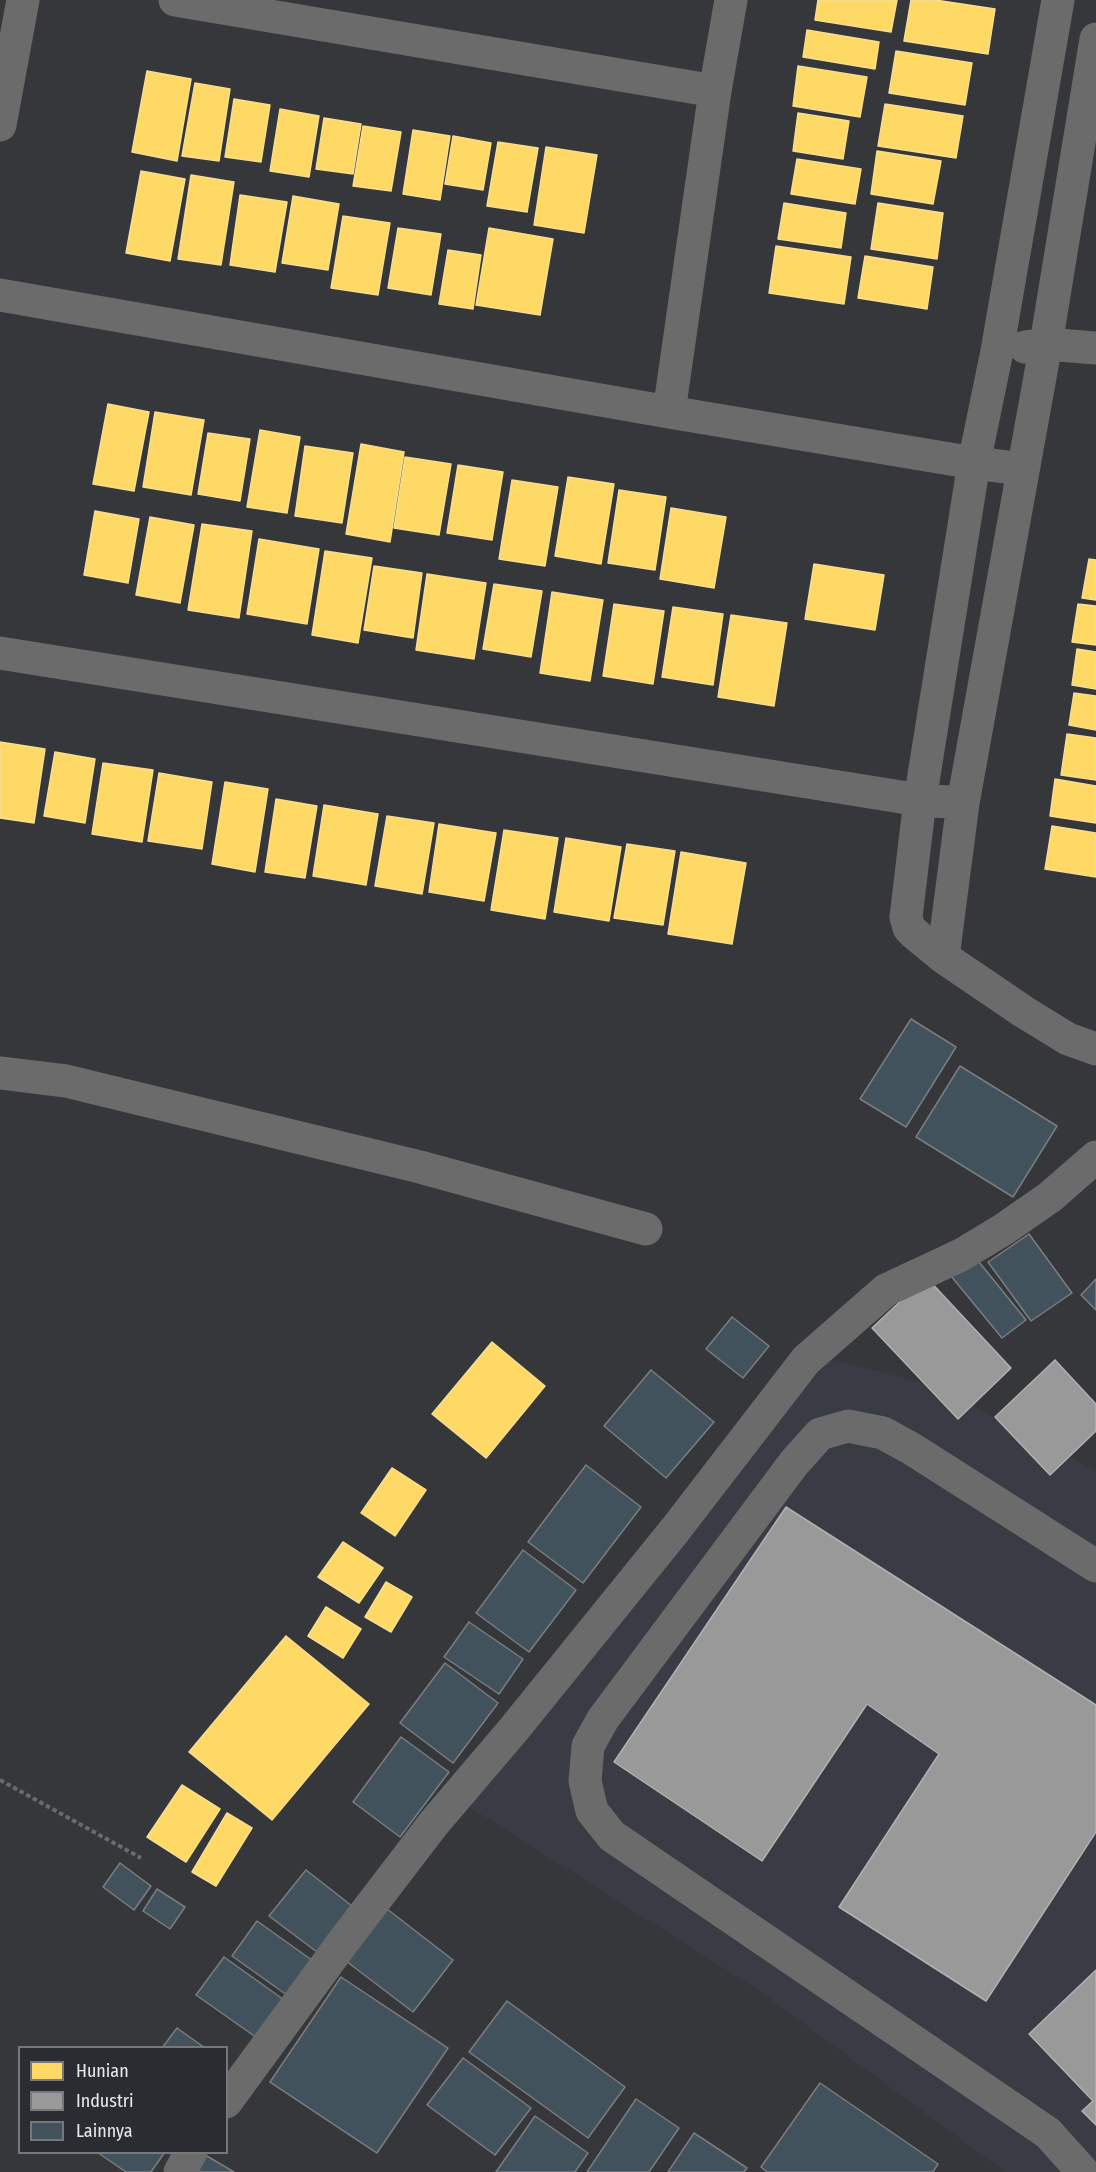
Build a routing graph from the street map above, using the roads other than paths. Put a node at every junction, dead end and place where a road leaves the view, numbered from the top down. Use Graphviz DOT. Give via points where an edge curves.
graph roads {
  1 [pos="23,0"];
  2 [pos="175,0"];
  3 [pos="731,0"];
  4 [pos="1058,0"];
  5 [pos="1096,39"];
  6 [pos="715,91"];
  7 [pos="0,124"];
  8 [pos="0,295"];
  9 [pos="1046,344"];
  10 [pos="1096,348"];
  11 [pos="997,351"];
  12 [pos="669,412"];
  13 [pos="974,463"];
  14 [pos="1023,469"];
  15 [pos="0,652"];
  16 [pos="920,800"];
  17 [pos="963,804"];
  18 [pos="943,957"];
  19 [pos="1096,1049"];
  20 [pos="0,1072"];
  21 [pos="1096,1157"];
  22 [pos="646,1229"];
  23 [pos="1096,1566"];
  24 [pos="228,2099"];
  25 [pos="190,2154"];
  26 [pos="180,2172"];
  27 [pos="1083,2172"];
  1 -- 7 [label="street"];
  2 -- 6 [label="street"];
  3 -- 6 [label="street"];
  4 -- 11 [label="street"];
  5 -- 9 [label="street"];
  6 -- 12 [label="street"];
  8 -- 12 [label="street"];
  9 -- 10 [label="street"];
  9 -- 11 [label="street"];
  9 -- 14 [label="street"];
  11 -- 13 [label="street"];
  12 -- 13 [label="street"];
  13 -- 14 [label="street"];
  13 -- 16 [label="street"];
  14 -- 17 [label="street"];
  15 -- 16 [label="street"];
  16 -- 17 [label="street"];
  16 -- 18 [label="street" via="906,923"];
  17 -- 18 [label="street"];
  18 -- 19 [label="street" via="1068,1039"];
  20 -- 22 [label="street" via="66,1082 397,1161"];
  21 -- 24 [label="street" via="1050,1197 1004,1229 961,1255 886,1290 806,1360 667,1539 434,1823"];
  23 -- 27 [label="street" via="883,1433 848,1426 820,1434 794,1463 603,1719 588,1746 585,1780 592,1811 612,1836 1048,2133"];
  25 -- 26 [label="street"];
}
